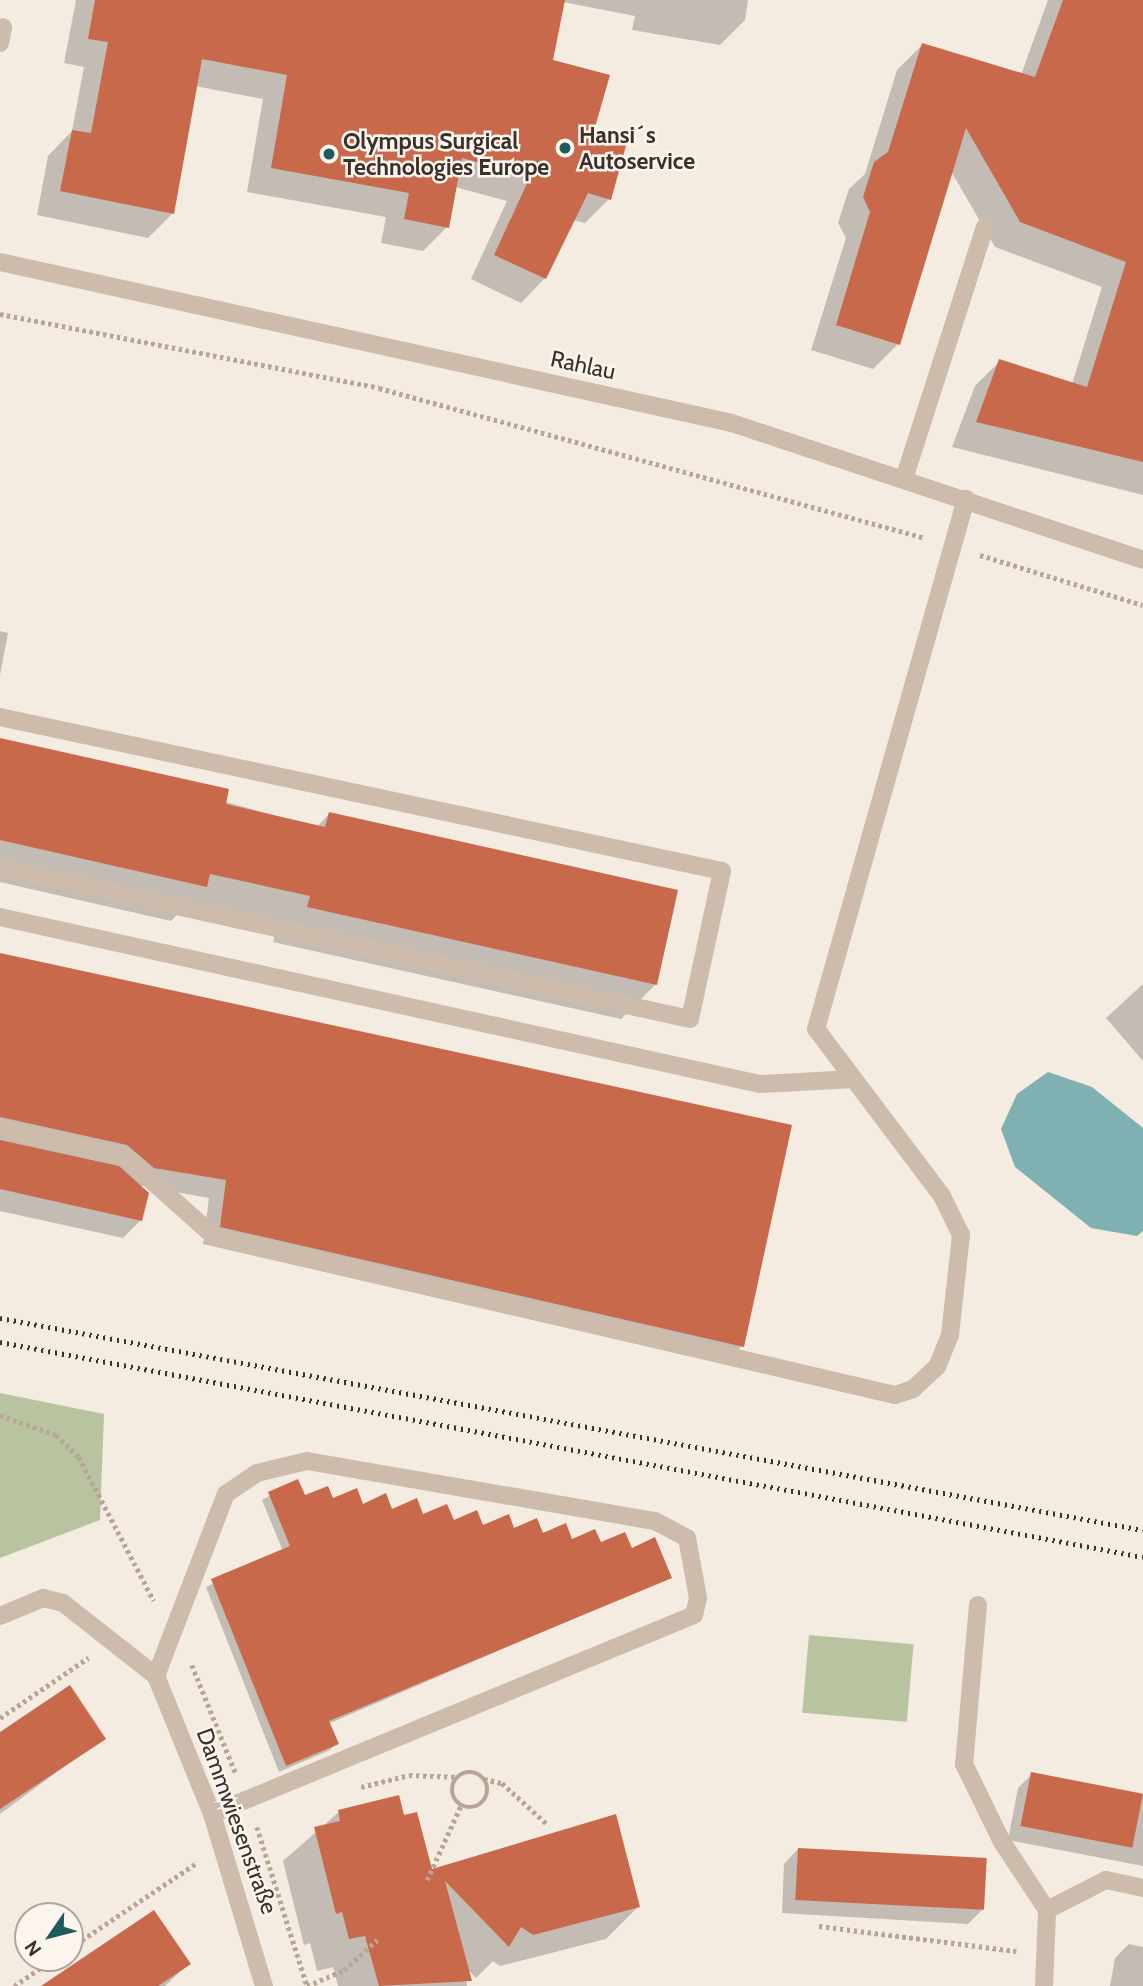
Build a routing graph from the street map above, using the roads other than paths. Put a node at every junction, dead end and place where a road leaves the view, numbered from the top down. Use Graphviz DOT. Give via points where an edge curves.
graph roads {
  1 [pos="985,227"];
  2 [pos="0,262"];
  3 [pos="904,479"];
  4 [pos="966,499"];
  5 [pos="1143,560"];
  6 [pos="0,717"];
  7 [pos="0,867"];
  8 [pos="0,916"];
  9 [pos="854,1079"];
  10 [pos="0,1128"];
  11 [pos="978,1605"];
  12 [pos="0,1616"];
  13 [pos="156,1676"];
  14 [pos="212,1814"];
  15 [pos="1143,1888"];
  16 [pos="1047,1910"];
  17 [pos="264,1986"];
  18 [pos="1044,1986"];
  1 -- 3 [label="street"];
  2 -- 3 [label="street, Rahlau" via="732,423"];
  3 -- 4 [label="street, Rahlau"];
  4 -- 5 [label="street, Rahlau"];
  4 -- 9 [label="street" via="816,1029"];
  6 -- 7 [label="street" via="722,871 690,1019"];
  8 -- 9 [label="street" via="760,1084"];
  9 -- 10 [label="street" via="942,1196 961,1235 950,1335 937,1367 913,1390 895,1395 215,1237 124,1156"];
  11 -- 16 [label="street" via="964,1764 1002,1842"];
  12 -- 13 [label="street" via="43,1598 63,1602 109,1633"];
  13 -- 14 [label="street, Dammwiesenstraße"];
  13 -- 14 [label="street" via="226,1494 257,1473 307,1461 655,1521 687,1538 698,1598 694,1615"];
  14 -- 17 [label="street, Dammwiesenstraße"];
  15 -- 16 [label="street" via="1106,1880"];
  16 -- 18 [label="street"];
}
